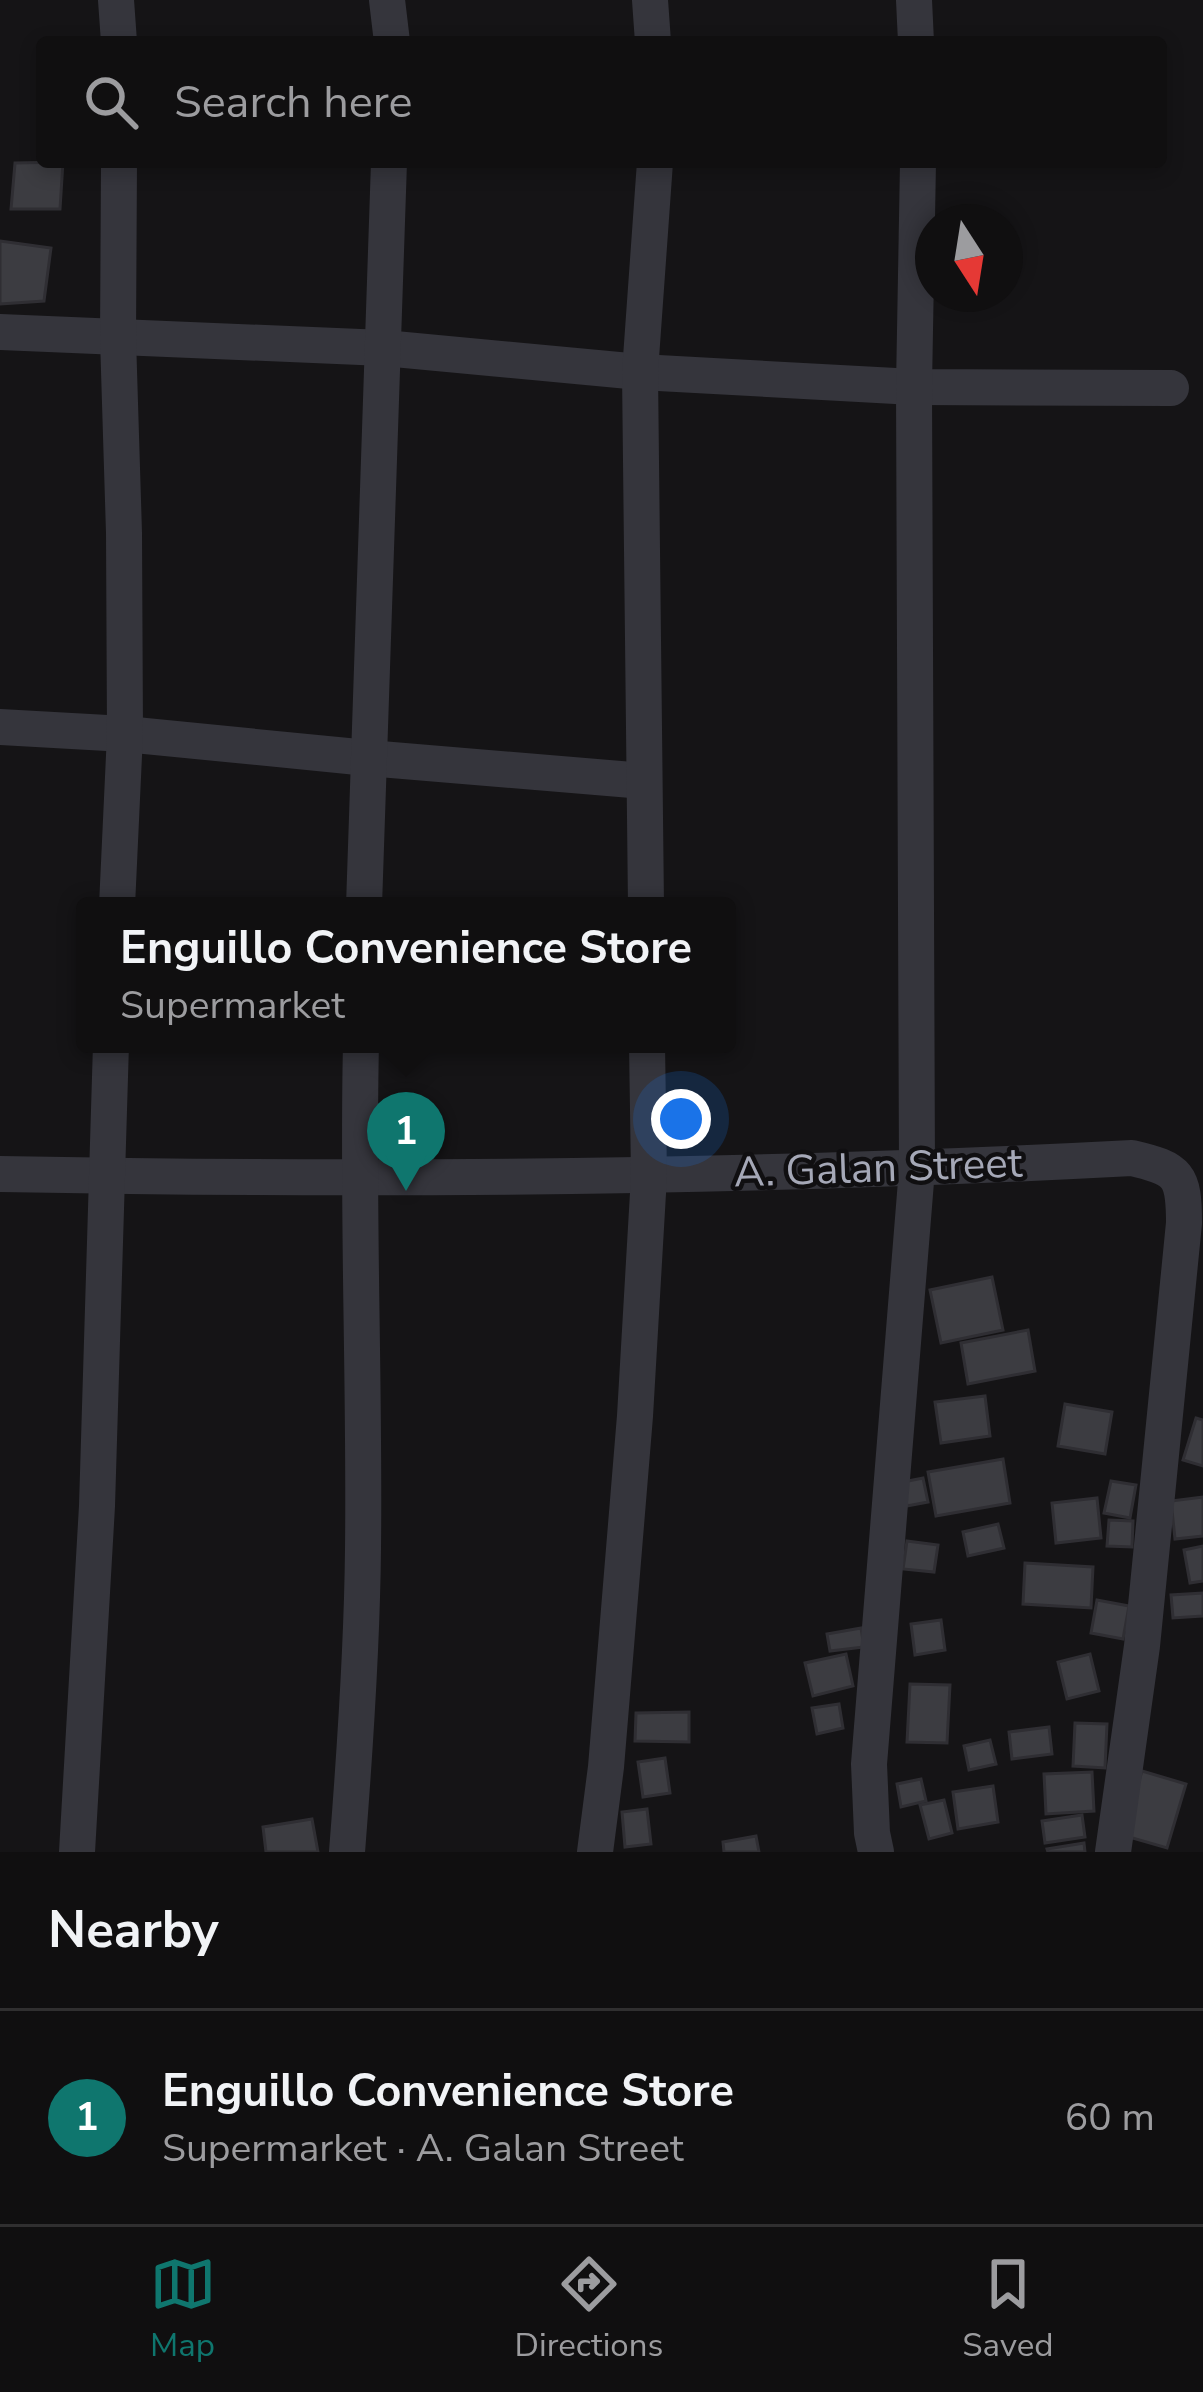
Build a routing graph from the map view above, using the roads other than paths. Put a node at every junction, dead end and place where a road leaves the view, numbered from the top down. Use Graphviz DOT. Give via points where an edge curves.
graph roads {
  1 [pos="116,0"];
  2 [pos="387,0"];
  3 [pos="650,0"];
  4 [pos="914,0"];
  5 [pos="119,36"];
  6 [pos="391,36"];
  7 [pos="653,36"];
  8 [pos="916,36"];
  9 [pos="118,168"];
  10 [pos="389,168"];
  11 [pos="655,168"];
  12 [pos="918,168"];
  13 [pos="0,332"];
  14 [pos="118,338"];
  15 [pos="384,347"];
  16 [pos="640,372"];
  17 [pos="914,387"];
  18 [pos="1171,388"];
  19 [pos="0,727"];
  20 [pos="125,734"];
  21 [pos="368,758"];
  22 [pos="644,782"];
  23 [pos="117,897"];
  24 [pos="364,897"];
  25 [pos="646,897"];
  26 [pos="111,1053"];
  27 [pos="361,1053"];
  28 [pos="647,1053"];
  29 [pos="917,1169"];
  30 [pos="0,1174"];
  31 [pos="106,1176"];
  32 [pos="649,1176"];
  33 [pos="358,1178"];
  34 [pos="77,1852"];
  35 [pos="347,1852"];
  36 [pos="595,1852"];
  37 [pos="876,1852"];
  38 [pos="1113,1852"];
  1 -- 5 [label="street"];
  2 -- 6 [label="street"];
  3 -- 7 [label="street"];
  4 -- 8 [label="street"];
  9 -- 14 [label="street"];
  10 -- 15 [label="street"];
  11 -- 16 [label="street"];
  12 -- 17 [label="street"];
  13 -- 14 [label="street"];
  14 -- 15 [label="street"];
  14 -- 20 [label="street"];
  15 -- 16 [label="street"];
  15 -- 21 [label="street"];
  16 -- 17 [label="street"];
  16 -- 22 [label="street"];
  17 -- 18 [label="street"];
  17 -- 29 [label="street"];
  19 -- 20 [label="street"];
  20 -- 21 [label="street"];
  20 -- 23 [label="street"];
  21 -- 22 [label="street"];
  21 -- 24 [label="street"];
  22 -- 25 [label="street"];
  26 -- 31 [label="street"];
  27 -- 33 [label="street"];
  28 -- 32 [label="street"];
  29 -- 32 [label="street, A. Galan Street"];
  29 -- 37 [label="street" via="869,1764"];
  29 -- 38 [label="street, A. Galan Street" via="1132,1158 1161,1165 1184,1191 1142,1646"];
  30 -- 31 [label="street, A. Galan Street"];
  31 -- 33 [label="street, A. Galan Street"];
  31 -- 34 [label="street"];
  32 -- 33 [label="street, A. Galan Street"];
  32 -- 36 [label="street"];
  33 -- 35 [label="street" via="363,1550"];
}
